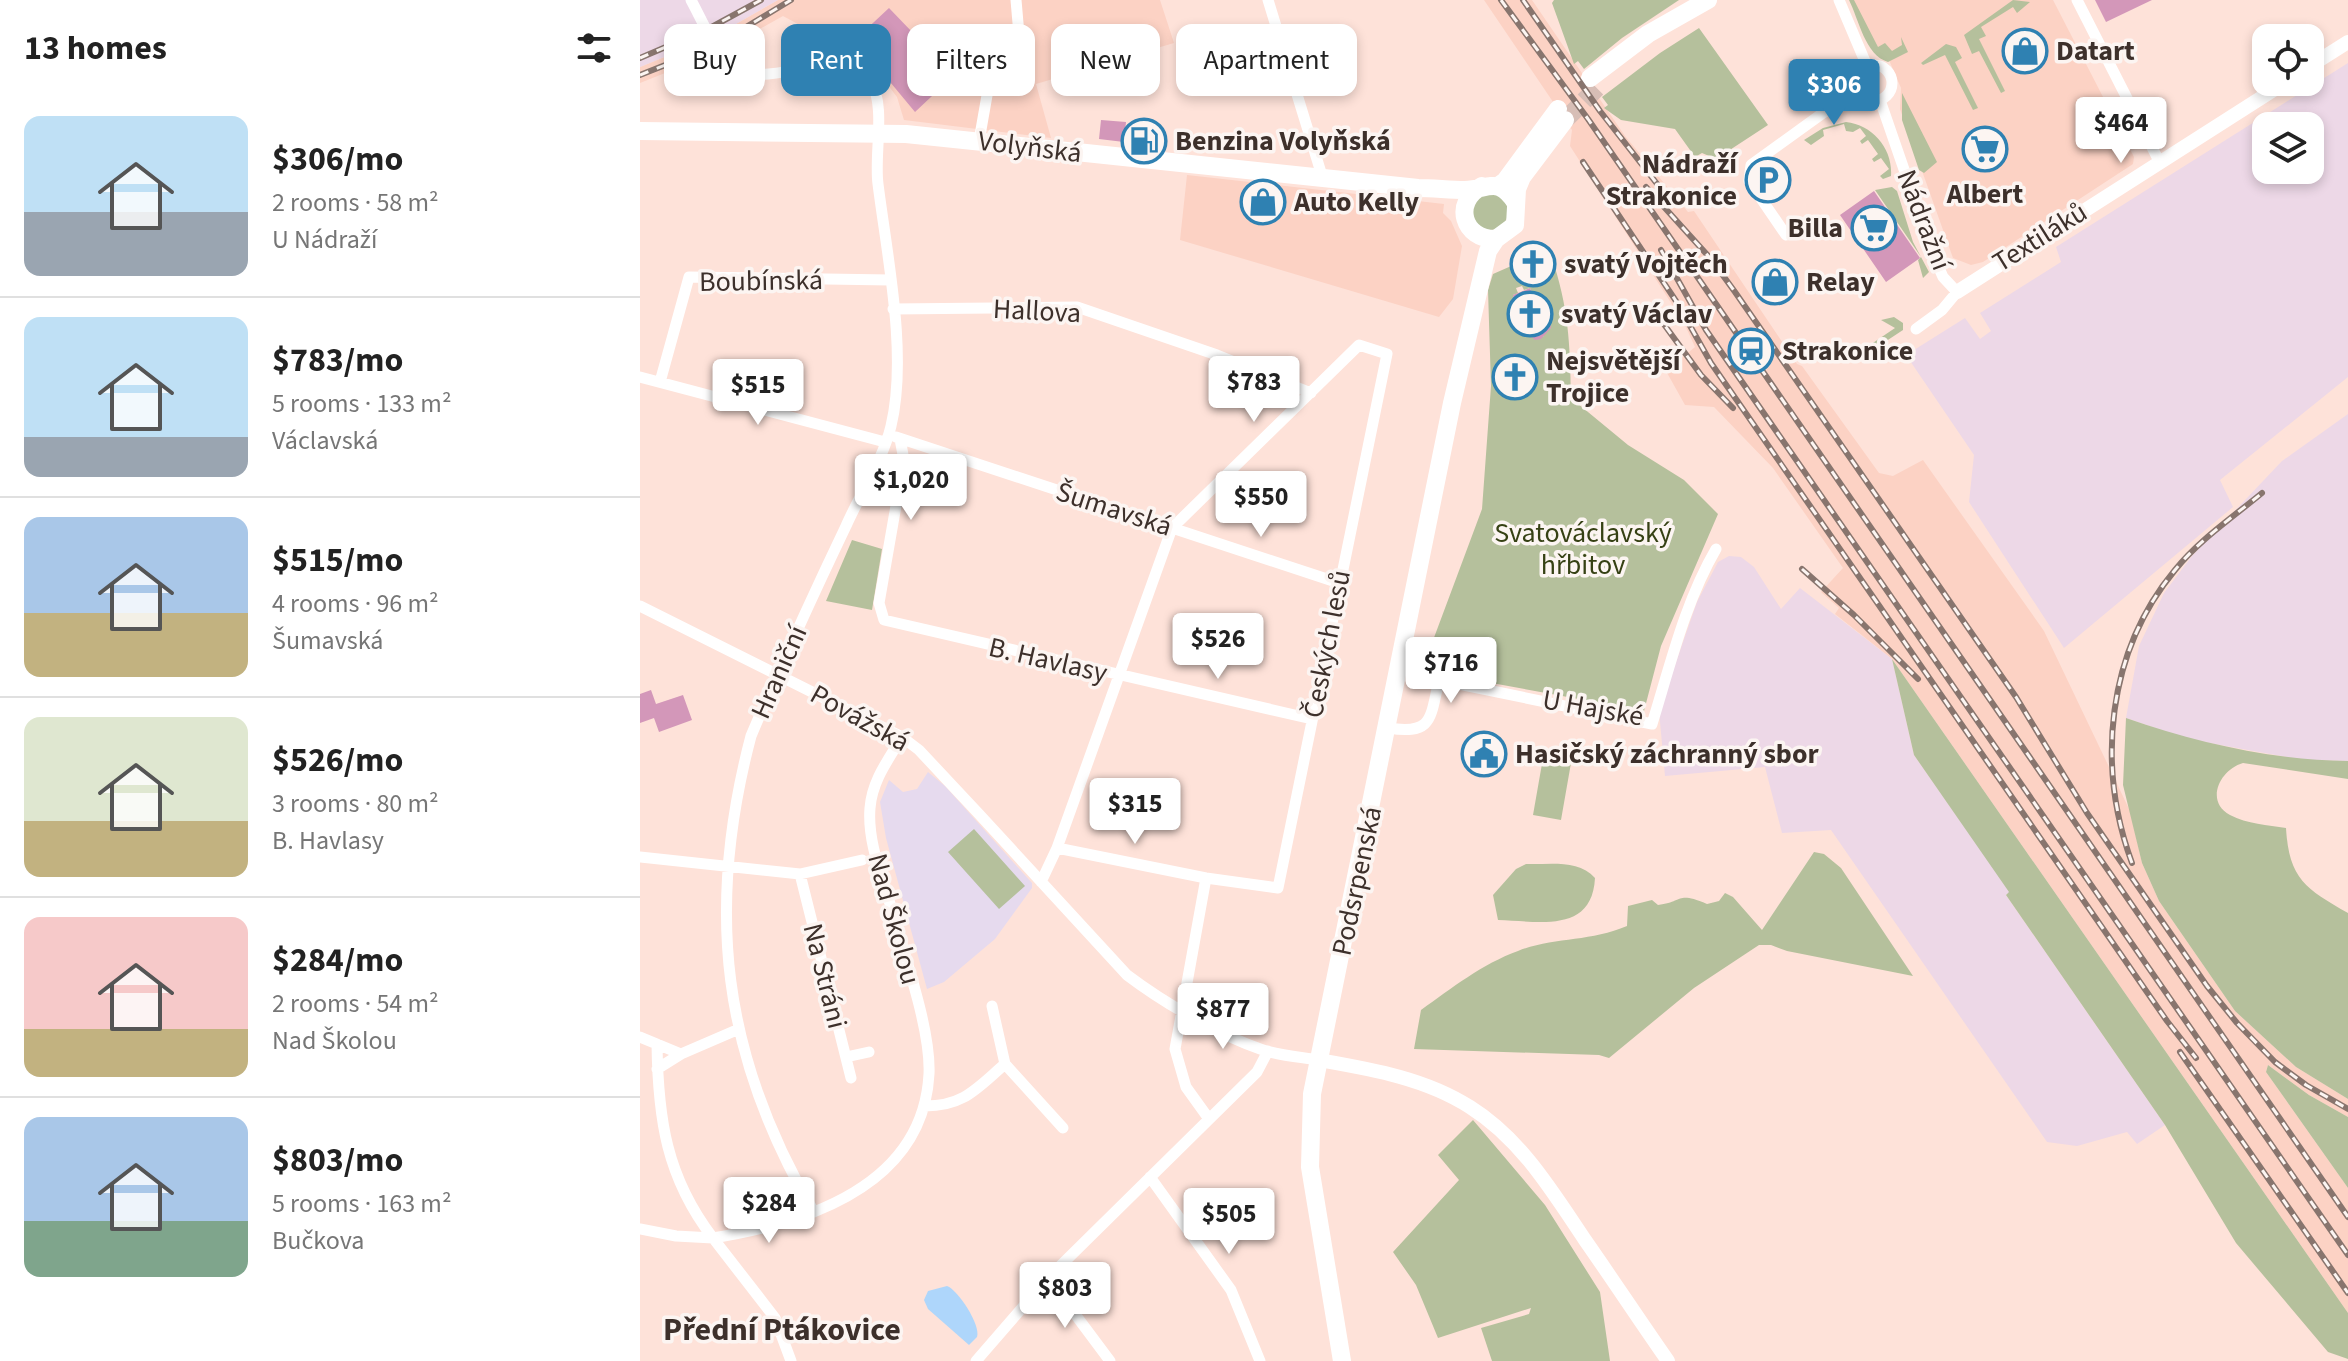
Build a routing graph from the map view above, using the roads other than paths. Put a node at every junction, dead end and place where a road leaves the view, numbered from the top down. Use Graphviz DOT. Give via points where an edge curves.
graph roads {
  1 [pos="691,0"];
  2 [pos="1016,0"];
  3 [pos="1268,0"];
  4 [pos="1839,0"];
  5 [pos="2077,0"];
  6 [pos="1704,3"];
  7 [pos="2348,42"];
  8 [pos="2324,57"];
  9 [pos="1867,66"];
  10 [pos="1593,83"];
  11 [pos="1859,92"];
  12 [pos="2264,96"];
  13 [pos="1880,100"];
  14 [pos="640,131"];
  15 [pos="879,132"];
  16 [pos="979,141"];
  17 [pos="2160,163"];
  18 [pos="1323,179"];
  19 [pos="1490,186"];
  20 [pos="1418,188"];
  21 [pos="1516,203"];
  22 [pos="1464,213"];
  23 [pos="1476,235"];
  24 [pos="1786,235"];
  25 [pos="1496,239"];
  26 [pos="890,280"];
  27 [pos="1957,292"];
  28 [pos="893,309"];
  29 [pos="1916,329"];
  30 [pos="640,377"];
  31 [pos="660,382"];
  32 [pos="1311,393"];
  33 [pos="1452,403"];
  34 [pos="891,439"];
  35 [pos="1172,528"];
  36 [pos="1716,549"];
  37 [pos="1339,583"];
  38 [pos="640,606"];
  39 [pos="881,616"];
  40 [pos="777,674"];
  41 [pos="1117,676"];
  42 [pos="1312,719"];
  43 [pos="1388,728"];
  44 [pos="902,737"];
  45 [pos="1057,848"];
  46 [pos="640,857"];
  47 [pos="862,860"];
  48 [pos="726,865"];
  49 [pos="800,874"];
  50 [pos="1206,878"];
  51 [pos="1041,882"];
  52 [pos="992,1006"];
  53 [pos="1181,1009"];
  54 [pos="739,1029"];
  55 [pos="640,1037"];
  56 [pos="657,1044"];
  57 [pos="1268,1051"];
  58 [pos="869,1052"];
  59 [pos="681,1054"];
  60 [pos="846,1057"];
  61 [pos="1319,1060"];
  62 [pos="1005,1064"];
  63 [pos="657,1069"];
  64 [pos="851,1078"];
  65 [pos="925,1106"];
  66 [pos="1209,1119"];
  67 [pos="1063,1128"];
  68 [pos="1150,1177"];
  69 [pos="814,1212"];
  70 [pos="640,1229"];
  71 [pos="713,1238"];
  72 [pos="1048,1278"];
  73 [pos="787,1359"];
  74 [pos="976,1361"];
  75 [pos="1110,1361"];
  76 [pos="1260,1361"];
  77 [pos="1342,1361"];
  78 [pos="1668,1361"];
  1 -- 15 [label="street, Hraniční" via="724,58 743,72 833,65 857,70 875,91"];
  2 -- 16 [label="street" via="1020,46 992,67"];
  3 -- 18 [label="street"];
  4 -- 9 [label="street, Nádražní"];
  5 -- 17 [label="street"];
  6 -- 10 [label="main road" via="1648,34"];
  7 -- 8 [label="street"];
  9 -- 11 [label="street" via="1857,78"];
  9 -- 13 [label="street, Nádražní" via="1881,66 1892,76 1891,90"];
  11 -- 13 [label="street" via="1869,101"];
  11 -- 24 [label="street" via="1751,165 1751,185"];
  12 -- 17 [label="street, Textiláků"];
  13 -- 27 [label="street, Nádražní" via="1935,259"];
  14 -- 15 [label="main road, Volyňská"];
  15 -- 16 [label="main road, Volyňská"];
  15 -- 26 [label="street, Hraniční" via="875,162"];
  16 -- 18 [label="main road, Volyňská"];
  17 -- 27 [label="street, Textiláků"];
  18 -- 20 [label="main road, Volyňská"];
  19 -- 20 [label="main road, Volyňská"];
  19 -- 21 [label="main road" via="1509,192"];
  19 -- 21 [label="main road, Podsrpenská" via="1505,181 1561,114 1522,177"];
  19 -- 22 [label="main road, Podsrpenská" via="1468,197"];
  20 -- 22 [label="main road, Volyňská" via="1454,197"];
  21 -- 25 [label="main road, Podsrpenská" via="1515,225"];
  22 -- 23 [label="main road"];
  23 -- 25 [label="main road"];
  23 -- 33 [label="main road, Podsrpenská"];
  25 -- 33 [label="main road, Podsrpenská" via="1488,251"];
  26 -- 28 [label="street, Hraniční"];
  26 -- 31 [label="street, Boubínská" via="689,277"];
  27 -- 29 [label="street"];
  28 -- 32 [label="street, Hallova" via="1077,307"];
  28 -- 34 [label="street, Hraniční"];
  30 -- 31 [label="street, Šumavská"];
  31 -- 34 [label="street, Šumavská"];
  32 -- 35 [label="street"];
  32 -- 37 [label="street, Českých lesů" via="1359,345 1387,354"];
  33 -- 43 [label="main road, Podsrpenská"];
  34 -- 35 [label="street, Šumavská"];
  34 -- 39 [label="street, Hraniční" via="904,460"];
  34 -- 40 [label="street, Hraniční"];
  35 -- 37 [label="street, Šumavská"];
  35 -- 41 [label="street"];
  36 -- 43 [label="street, U Hajské" via="1703,571 1652,724 1439,680 1424,727 1412,732"];
  37 -- 42 [label="street, Českých lesů"];
  38 -- 40 [label="street, Povážská"];
  39 -- 41 [label="street, B. Havlasy" via="889,623"];
  40 -- 44 [label="street, Povážská"];
  40 -- 48 [label="street, Hraniční" via="751,736"];
  41 -- 42 [label="street, B. Havlasy"];
  41 -- 45 [label="street"];
  42 -- 50 [label="street, Českých lesů" via="1278,888"];
  43 -- 61 [label="main road, Podsrpenská"];
  44 -- 51 [label="street, Povážská"];
  44 -- 65 [label="street, Nad Školou" via="879,775 869,818 924,1031 929,1071"];
  45 -- 50 [label="street"];
  45 -- 51 [label="street"];
  46 -- 48 [label="street"];
  47 -- 49 [label="street"];
  48 -- 49 [label="street"];
  48 -- 54 [label="street, Hraniční" via="728,957"];
  49 -- 60 [label="street, Na Stráni"];
  50 -- 53 [label="street"];
  51 -- 53 [label="street, Povážská" via="1127,975"];
  52 -- 62 [label="street"];
  53 -- 57 [label="street, Povážská"];
  53 -- 66 [label="street" via="1175,1049 1186,1087"];
  54 -- 59 [label="street"];
  54 -- 69 [label="street, Hraniční" via="765,1116"];
  55 -- 56 [label="street"];
  56 -- 59 [label="street"];
  56 -- 63 [label="street"];
  57 -- 61 [label="street, Povážská"];
  57 -- 66 [label="street" via="1257,1072"];
  58 -- 60 [label="street"];
  59 -- 63 [label="street"];
  60 -- 64 [label="street, Na Stráni"];
  61 -- 77 [label="main road, Podsrpenská" via="1310,1110 1310,1167"];
  61 -- 78 [label="street" via="1436,1089 1502,1131 1546,1183"];
  62 -- 65 [label="street" via="966,1098 948,1106"];
  62 -- 67 [label="street"];
  63 -- 71 [label="street" via="662,1135 680,1185"];
  65 -- 69 [label="street, Nad Školou" via="902,1152 884,1171"];
  66 -- 68 [label="street"];
  68 -- 72 [label="street"];
  68 -- 76 [label="street" via="1231,1290"];
  69 -- 71 [label="street, Nad Školou" via="790,1223"];
  70 -- 71 [label="street, Nad Školou"];
  71 -- 73 [label="street" via="775,1318"];
  72 -- 74 [label="street"];
  72 -- 75 [label="street"];
}
